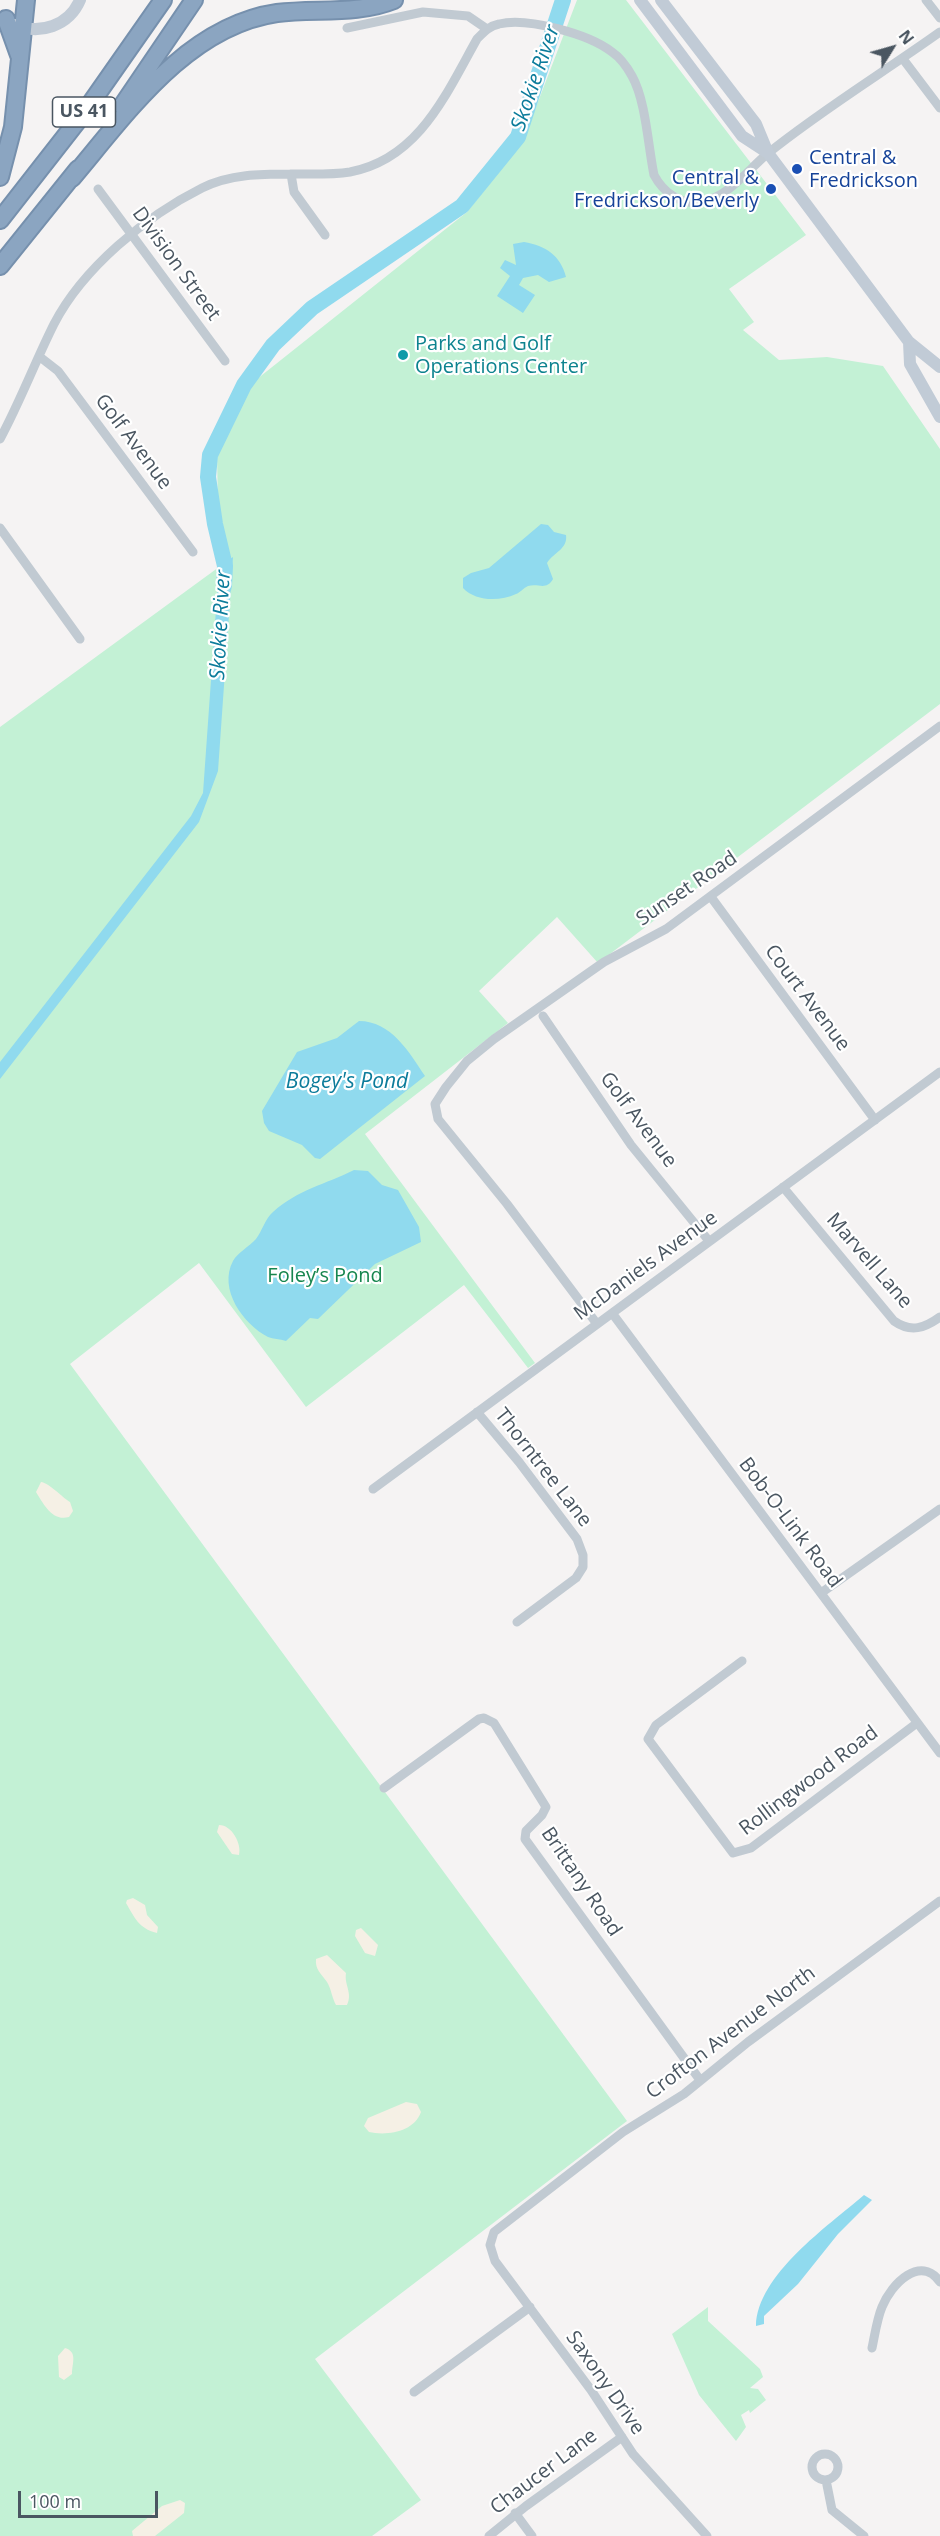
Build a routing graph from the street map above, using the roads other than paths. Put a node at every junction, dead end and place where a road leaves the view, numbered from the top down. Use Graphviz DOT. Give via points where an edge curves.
graph roads {
  1 [pos="26,0"];
  2 [pos="80,0"];
  3 [pos="162,0"];
  4 [pos="194,0"];
  5 [pos="394,0"];
  6 [pos="640,0"];
  7 [pos="661,0"];
  8 [pos="926,0"];
  9 [pos="3,16"];
  10 [pos="940,18"];
  11 [pos="346,28"];
  12 [pos="24,29"];
  13 [pos="487,29"];
  14 [pos="940,32"];
  15 [pos="903,59"];
  16 [pos="21,62"];
  17 [pos="940,108"];
  18 [pos="768,153"];
  19 [pos="291,174"];
  20 [pos="0,177"];
  21 [pos="72,178"];
  22 [pos="98,189"];
  23 [pos="0,220"];
  24 [pos="133,235"];
  25 [pos="325,236"];
  26 [pos="0,266"];
  27 [pos="909,342"];
  28 [pos="40,357"];
  29 [pos="225,361"];
  30 [pos="940,367"];
  31 [pos="940,417"];
  32 [pos="0,439"];
  33 [pos="0,528"];
  34 [pos="193,552"];
  35 [pos="80,639"];
  36 [pos="940,726"];
  37 [pos="711,897"];
  38 [pos="543,1016"];
  39 [pos="940,1072"];
  40 [pos="875,1119"];
  41 [pos="783,1187"];
  42 [pos="709,1241"];
  43 [pos="612,1313"];
  44 [pos="940,1317"];
  45 [pos="597,1324"];
  46 [pos="477,1412"];
  47 [pos="373,1489"];
  48 [pos="940,1509"];
  49 [pos="821,1593"];
  50 [pos="517,1622"];
  51 [pos="742,1661"];
  52 [pos="917,1723"];
  53 [pos="940,1753"];
  54 [pos="384,1788"];
  55 [pos="940,1901"];
  56 [pos="700,2080"];
  57 [pos="491,2240"];
  58 [pos="940,2282"];
  59 [pos="530,2307"];
  60 [pos="872,2348"];
  61 [pos="414,2392"];
  62 [pos="622,2437"];
  63 [pos="826,2480"];
  64 [pos="515,2513"];
  65 [pos="489,2536"];
  66 [pos="532,2536"];
  67 [pos="707,2536"];
  68 [pos="864,2536"];
  1 -- 12 [label="highway"];
  2 -- 12 [label="main road" via="76,9 58,24"];
  3 -- 23 [label="highway, US 41" via="86,110"];
  4 -- 21 [label="highway, US 41"];
  5 -- 21 [label="highway" via="358,9 278,13 218,34 161,78"];
  6 -- 18 [label="main road" via="742,136"];
  7 -- 18 [label="main road" via="756,124"];
  8 -- 10 [label="street"];
  9 -- 12 [label="main road"];
  9 -- 16 [label="highway"];
  11 -- 13 [label="street" via="423,12 468,16"];
  12 -- 16 [label="highway"];
  13 -- 18 [label="street" via="499,24 535,25 579,35 613,52 634,79 654,175 674,197 687,202 712,199"];
  13 -- 19 [label="street" via="477,39 435,114 408,144 362,169"];
  14 -- 15 [label="street"];
  15 -- 17 [label="street"];
  15 -- 18 [label="street"];
  16 -- 20 [label="highway" via="13,127"];
  18 -- 27 [label="main road"];
  19 -- 24 [label="street" via="246,175 205,186"];
  19 -- 25 [label="street" via="294,192"];
  21 -- 26 [label="highway, US 41"];
  22 -- 24 [label="street, Division Street"];
  24 -- 28 [label="street" via="84,280 55,323"];
  24 -- 29 [label="street, Division Street"];
  27 -- 30 [label="main road"];
  27 -- 31 [label="main road" via="910,364"];
  28 -- 32 [label="street"];
  28 -- 34 [label="street, Golf Avenue" via="58,371"];
  33 -- 35 [label="street"];
  36 -- 37 [label="street, Sunset Road"];
  37 -- 40 [label="street, Court Avenue"];
  37 -- 45 [label="street, Sunset Road" via="666,928 604,962 494,1039 457,1072 435,1108 438,1119"];
  38 -- 42 [label="street, Golf Avenue" via="625,1137"];
  39 -- 40 [label="street, McDaniels Avenue"];
  40 -- 41 [label="street, McDaniels Avenue"];
  41 -- 42 [label="street, McDaniels Avenue"];
  41 -- 44 [label="street, Marvell Lane" via="894,1321 914,1329"];
  42 -- 43 [label="street, McDaniels Avenue"];
  43 -- 45 [label="street, McDaniels Avenue"];
  43 -- 49 [label="street, Bob-O-Link Road"];
  45 -- 46 [label="street, McDaniels Avenue"];
  46 -- 47 [label="street, McDaniels Avenue"];
  46 -- 50 [label="street, Thorntree Lane" via="577,1539 584,1556 576,1578"];
  48 -- 49 [label="street"];
  49 -- 52 [label="street, Bob-O-Link Road"];
  51 -- 52 [label="street, Rollingwood Road" via="656,1725 648,1739 733,1853 751,1848"];
  52 -- 53 [label="street, Bob-O-Link Road"];
  54 -- 56 [label="street, Brittany Road" via="479,1719 494,1724 546,1807 526,1831 525,1839"];
  55 -- 56 [label="street, Crofton Avenue North"];
  56 -- 57 [label="street, Crofton Avenue North" via="502,2223"];
  57 -- 59 [label="street, Saxony Drive" via="495,2261"];
  58 -- 60 [label="street" via="924,2270 910,2272 902,2279 881,2308"];
  59 -- 61 [label="street"];
  59 -- 62 [label="street, Saxony Drive"];
  62 -- 64 [label="street, Chaucer Lane"];
  62 -- 67 [label="street, Saxony Drive" via="651,2476"];
  63 -- 68 [label="street" via="832,2510"];
  64 -- 65 [label="street, Chaucer Lane"];
  64 -- 66 [label="street"];
}
